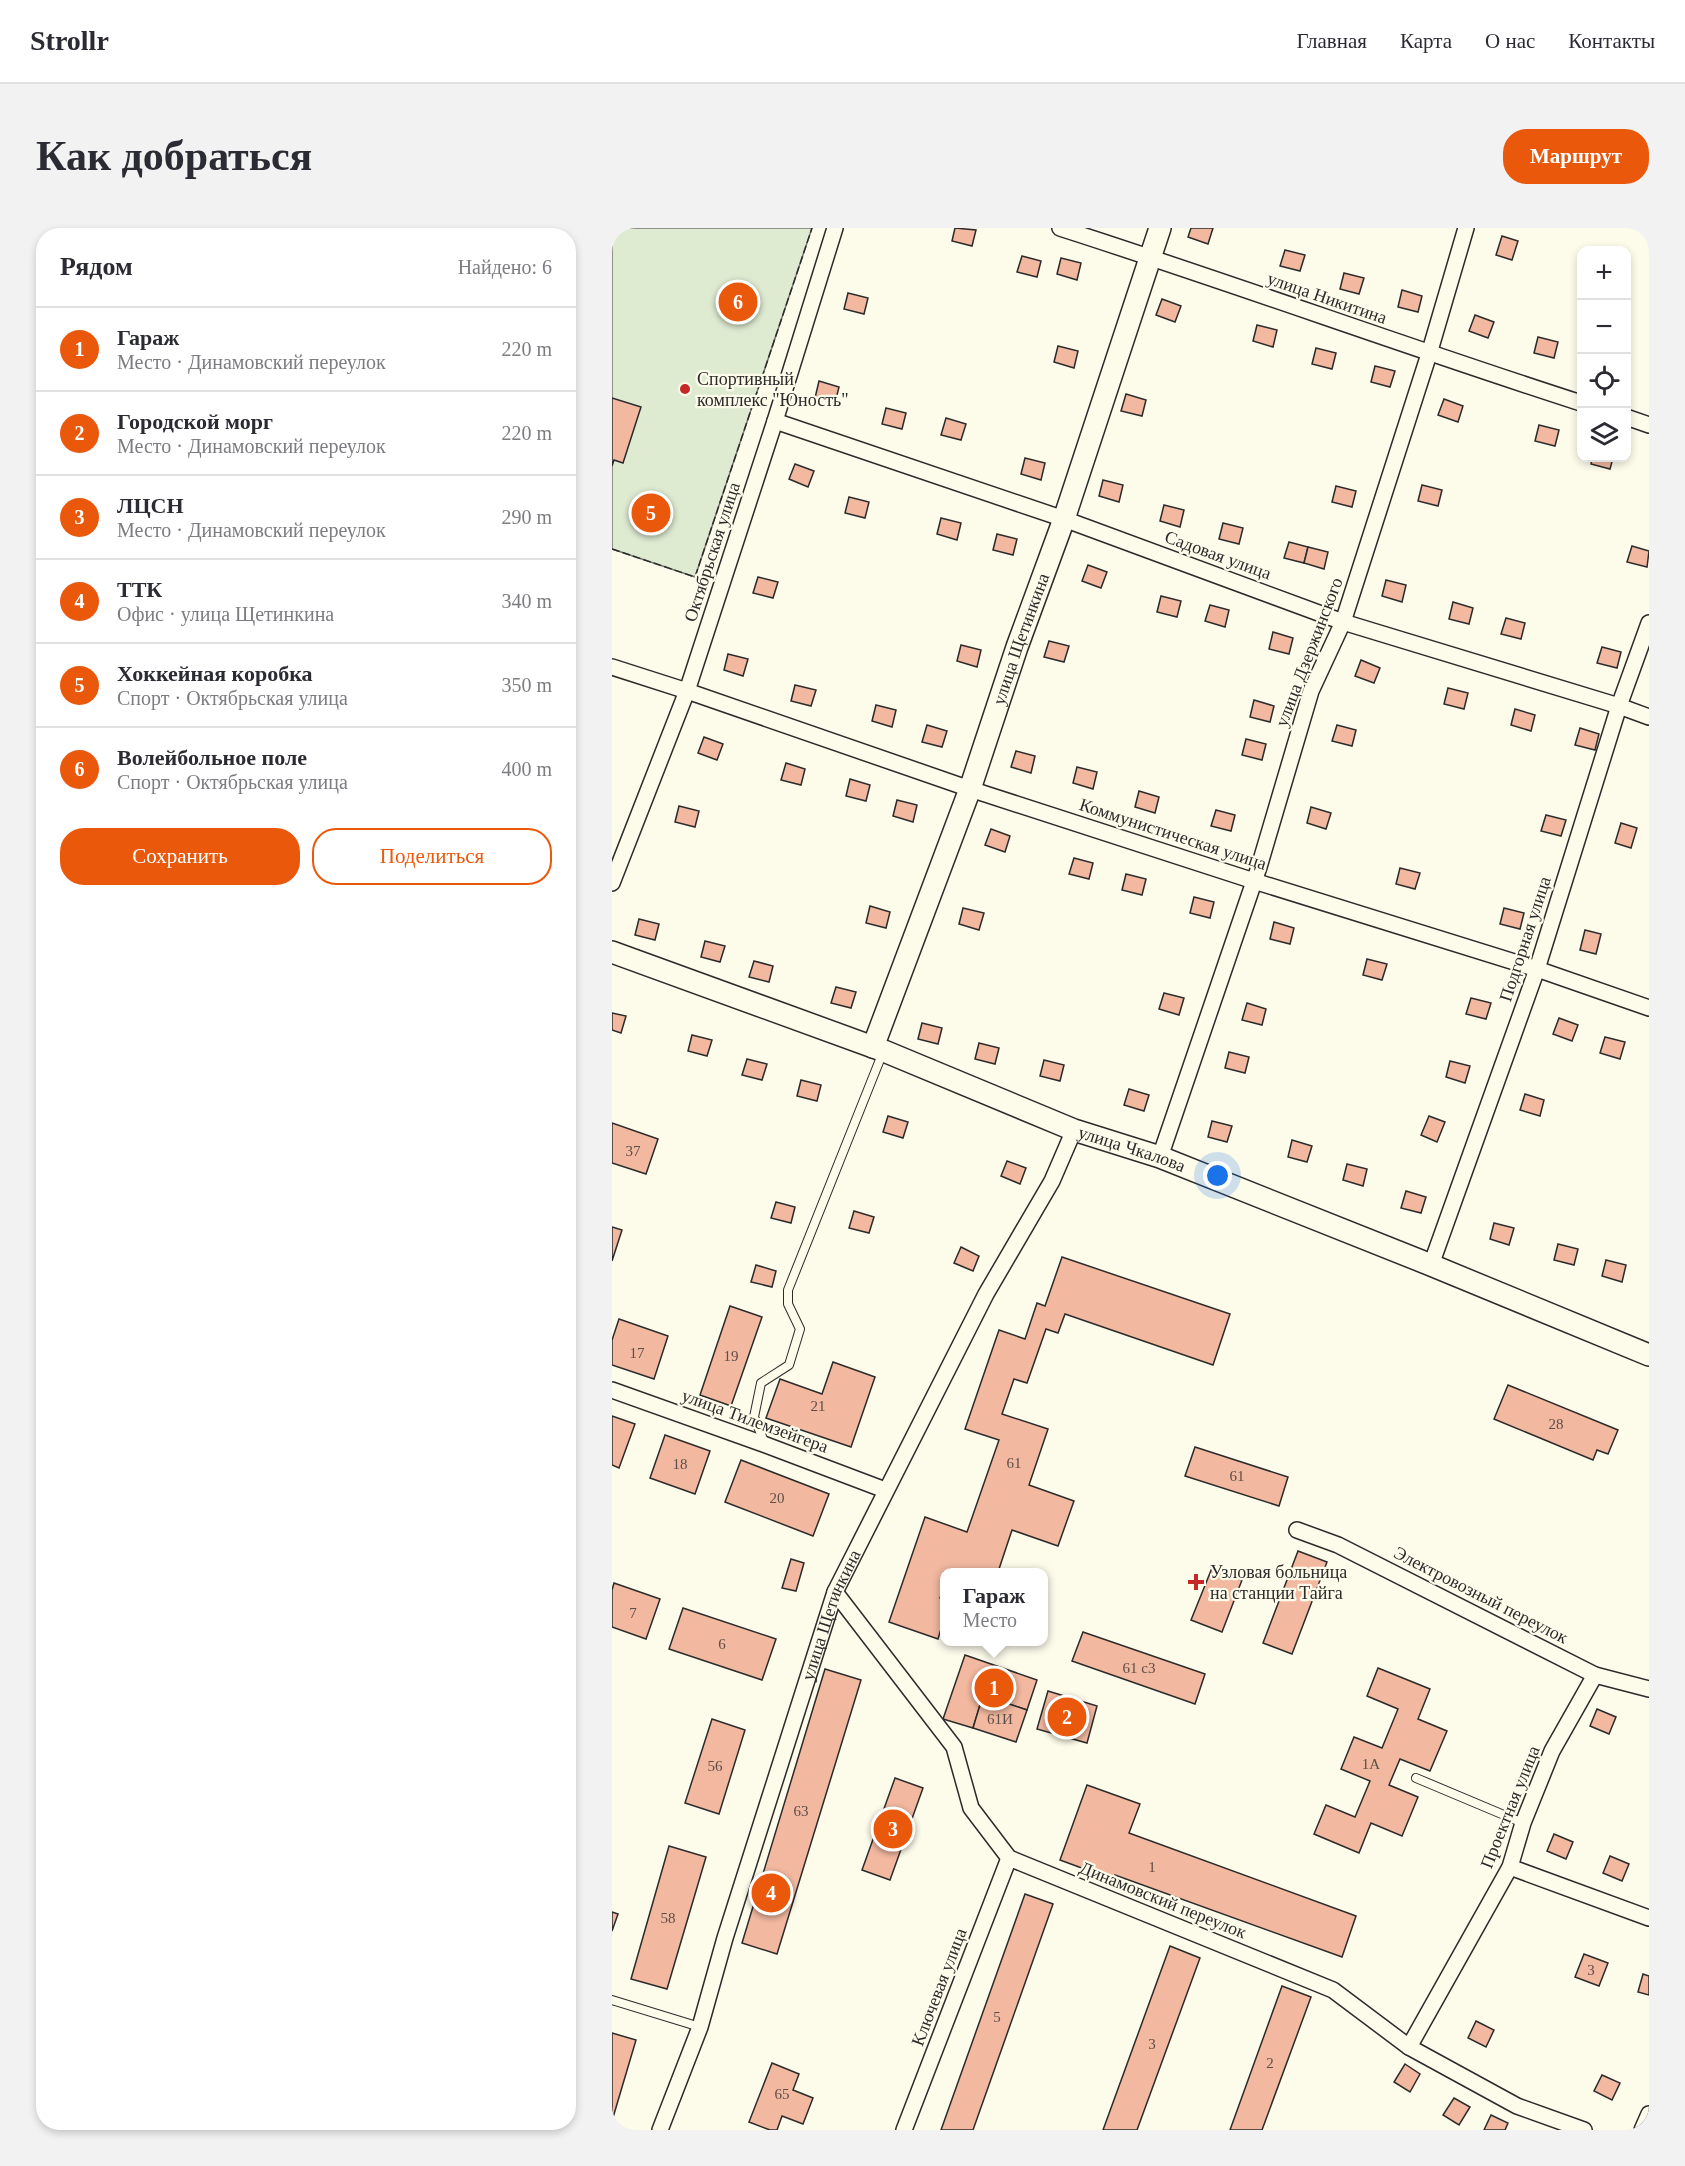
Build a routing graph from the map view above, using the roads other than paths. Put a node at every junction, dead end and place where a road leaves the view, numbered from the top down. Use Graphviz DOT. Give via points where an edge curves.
graph roads {
  1 [pos="835,228"];
  2 [pos="1060,228"];
  3 [pos="1160,228"];
  4 [pos="1466,228"];
  5 [pos="1151,257"];
  6 [pos="1429,354"];
  7 [pos="1577,402"];
  8 [pos="1631,419"];
  9 [pos="776,421"];
  10 [pos="1649,424"];
  11 [pos="1064,519"];
  12 [pos="1343,622"];
  13 [pos="1649,623"];
  14 [pos="612,667"];
  15 [pos="687,691"];
  16 [pos="1619,706"];
  17 [pos="1649,717"];
  18 [pos="970,789"];
  19 [pos="1254,881"];
  20 [pos="612,883"];
  21 [pos="612,952"];
  22 [pos="1537,969"];
  23 [pos="1649,1008"];
  24 [pos="878,1049"];
  25 [pos="1074,1130"];
  26 [pos="1160,1157"];
  27 [pos="1431,1265"];
  28 [pos="1649,1355"];
  29 [pos="612,1390"];
  30 [pos="766,1445"];
  31 [pos="885,1490"];
  32 [pos="1297,1530"];
  33 [pos="835,1592"];
  34 [pos="1594,1675"];
  35 [pos="1649,1689"];
  36 [pos="1416,1778"];
  37 [pos="1523,1823"];
  38 [pos="1009,1858"];
  39 [pos="1510,1867"];
  40 [pos="1649,1918"];
  41 [pos="612,2001"];
  42 [pos="700,2027"];
  43 [pos="1409,2047"];
  44 [pos="1649,2114"];
  45 [pos="660,2130"];
  46 [pos="904,2130"];
  47 [pos="1584,2130"];
  48 [pos="1642,2130"];
  1 -- 9 [label="street, Октябрьская улица"];
  2 -- 5 [label="street, улица Никитина"];
  3 -- 5 [label="street, улица Щетинкина"];
  4 -- 6 [label="street, улица Дзержинского"];
  5 -- 6 [label="street, улица Никитина"];
  5 -- 11 [label="street, улица Щетинкина"];
  6 -- 7 [label="street, улица Никитина"];
  6 -- 12 [label="street, улица Дзержинского"];
  8 -- 10 [label="street"];
  9 -- 11 [label="street, Садовая улица"];
  9 -- 15 [label="street, Октябрьская улица"];
  11 -- 12 [label="street, Садовая улица"];
  11 -- 18 [label="street, улица Щетинкина"];
  12 -- 16 [label="street, Садовая улица"];
  12 -- 19 [label="street, улица Дзержинского" via="1311,691"];
  13 -- 16 [label="street, Подгорная улица"];
  14 -- 15 [label="street, Коммунистическая улица"];
  15 -- 18 [label="street, Коммунистическая улица"];
  15 -- 20 [label="street, Октябрьская улица"];
  16 -- 17 [label="street, Садовая улица"];
  16 -- 22 [label="street, Подгорная улица"];
  18 -- 19 [label="street, Коммунистическая улица"];
  18 -- 24 [label="street, улица Щетинкина"];
  19 -- 22 [label="street, Коммунистическая улица"];
  19 -- 26 [label="street, улица Дзержинского"];
  21 -- 24 [label="street, улица Чкалова"];
  22 -- 23 [label="street, Коммунистическая улица"];
  22 -- 27 [label="street, Подгорная улица"];
  24 -- 25 [label="street, улица Чкалова"];
  24 -- 30 [label="lane" via="788,1290 789,1304 800,1329 789,1365 761,1383 754,1417"];
  25 -- 26 [label="street, улица Чкалова"];
  25 -- 31 [label="street, улица Щетинкина" via="1052,1181 986,1294"];
  26 -- 27 [label="street, улица Чкалова"];
  27 -- 28 [label="street, улица Чкалова"];
  29 -- 30 [label="street, улица Тилемзейгера"];
  30 -- 31 [label="street, улица Тилемзейгера"];
  31 -- 33 [label="street, улица Щетинкина"];
  32 -- 34 [label="street, Электровозный переулок" via="1338,1545"];
  33 -- 38 [label="street" via="954,1747 971,1808"];
  33 -- 42 [label="street, улица Щетинкина"];
  34 -- 35 [label="street, Электровозный переулок"];
  34 -- 37 [label="street, Проектная улица" via="1552,1751"];
  36 -- 37 [label="lane"];
  37 -- 39 [label="street, Проектная улица"];
  38 -- 43 [label="street, Динамовский переулок" via="1333,1990"];
  38 -- 46 [label="street, Ключевая улица"];
  39 -- 40 [label="street"];
  39 -- 43 [label="street, Проектная улица"];
  41 -- 42 [label="lane"];
  42 -- 45 [label="street, улица Щетинкина"];
  43 -- 47 [label="street, Динамовский переулок" via="1517,2106"];
  44 -- 48 [label="street"];
}
